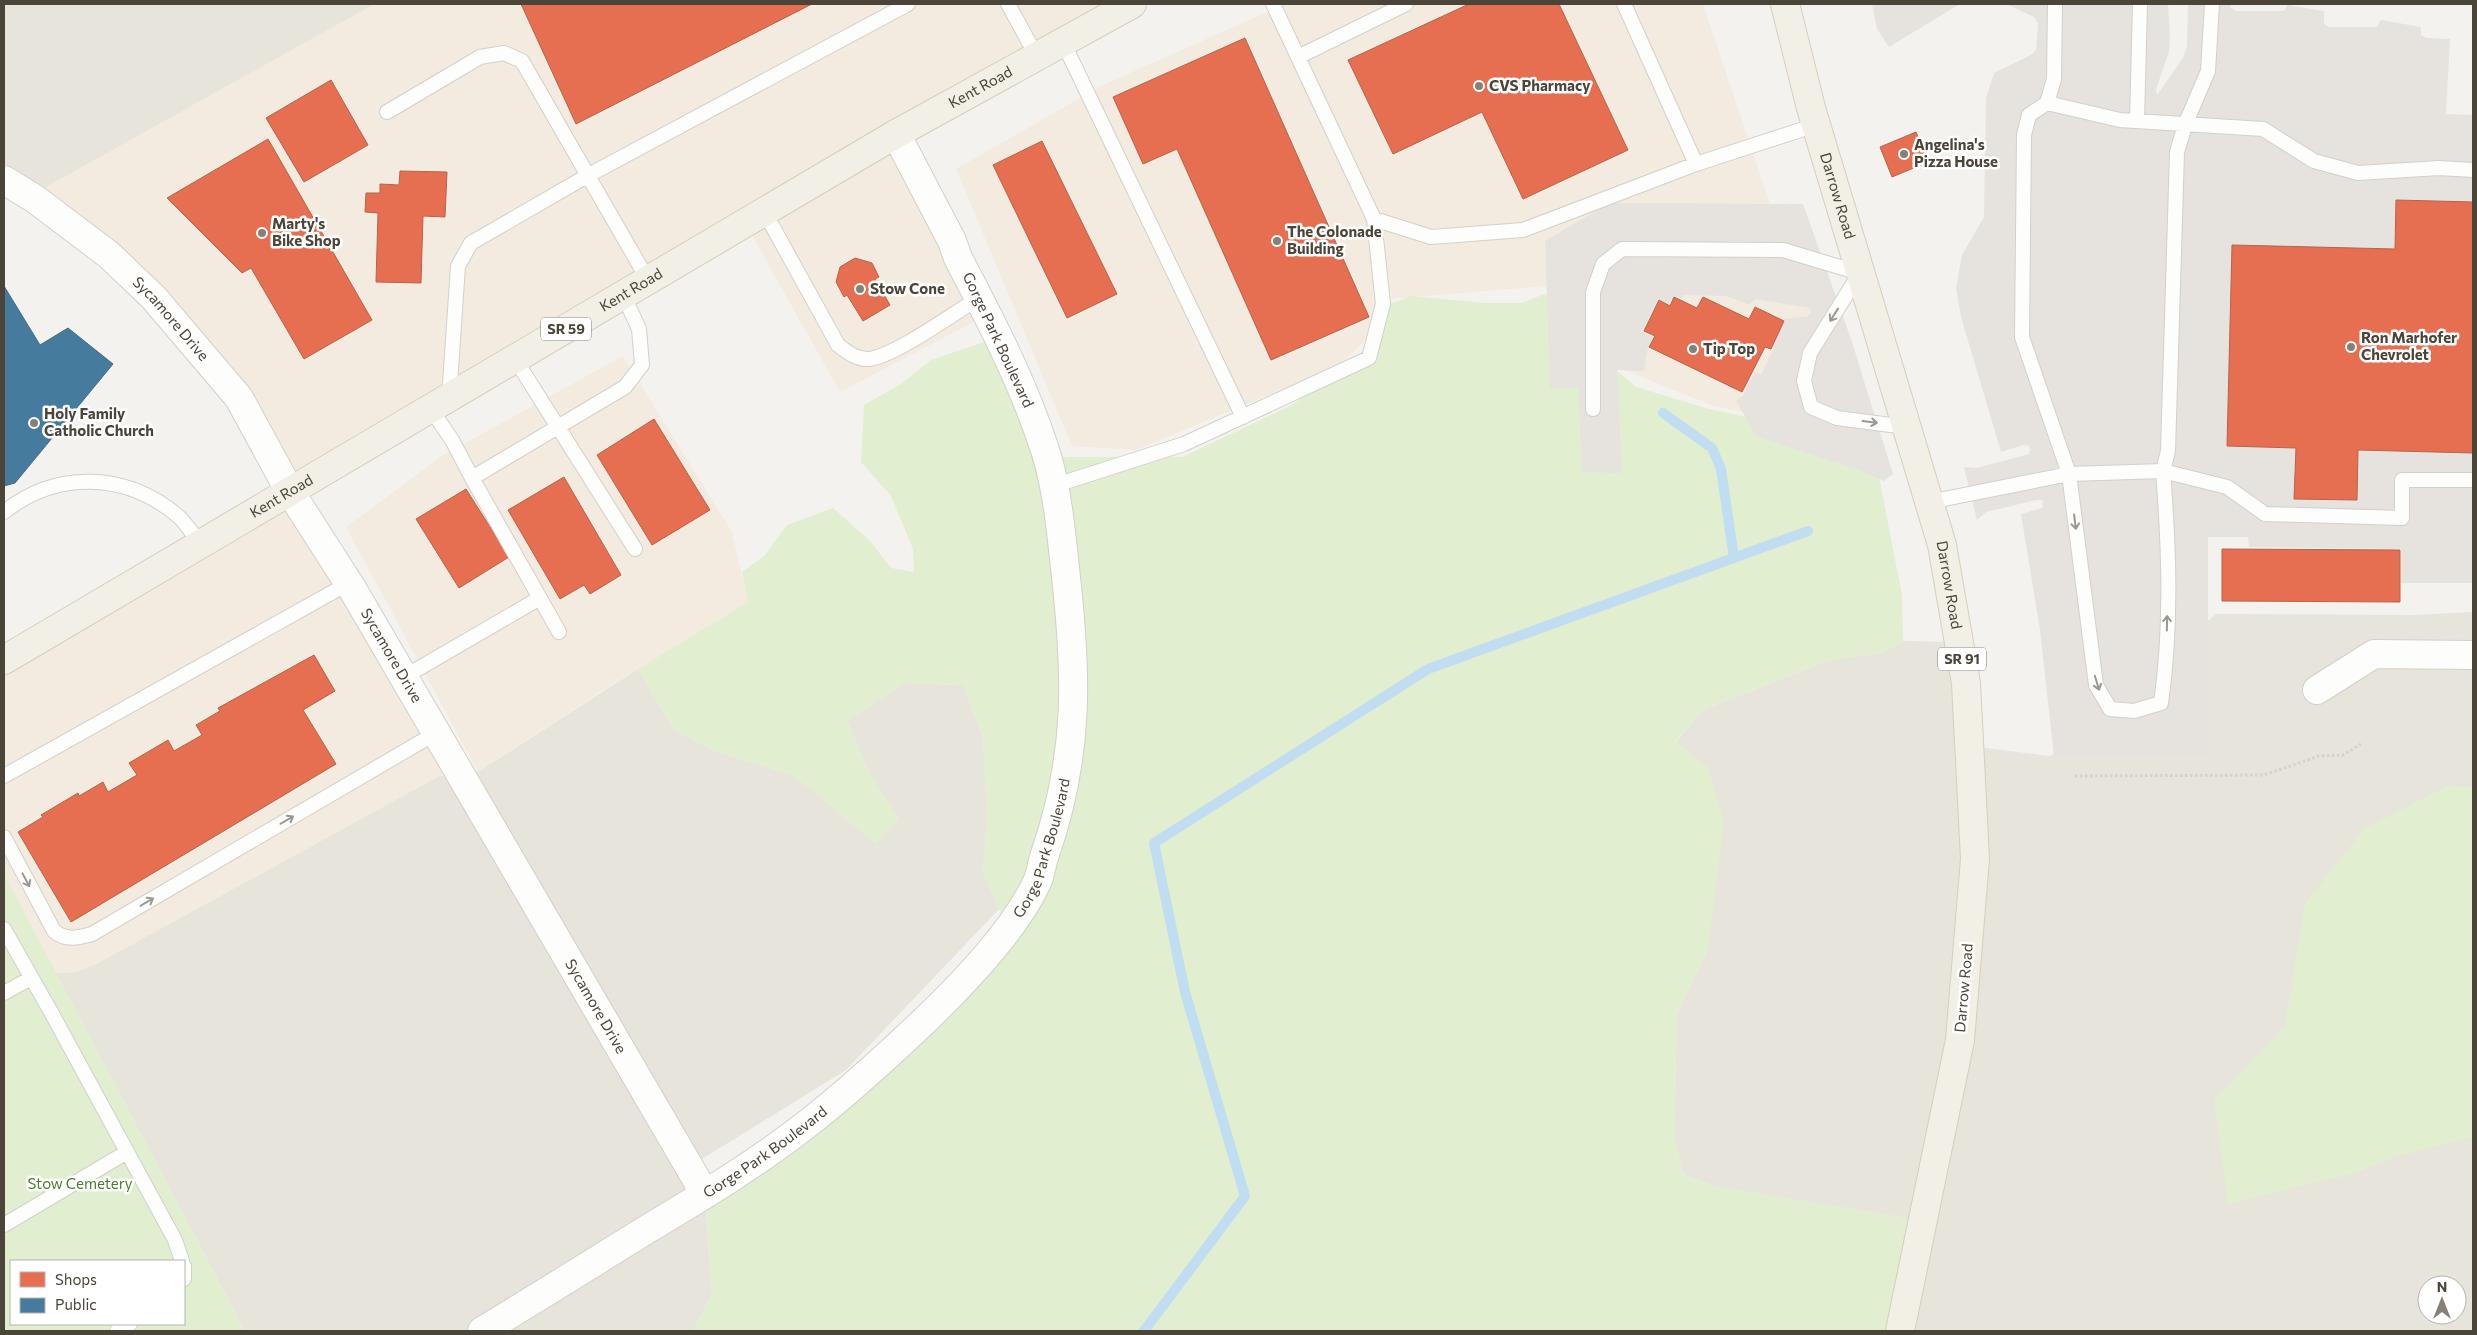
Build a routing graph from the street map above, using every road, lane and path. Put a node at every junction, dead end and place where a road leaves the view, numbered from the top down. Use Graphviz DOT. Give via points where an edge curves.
graph roads {
  1 [pos="908,4"];
  2 [pos="1008,4"];
  3 [pos="1132,4"];
  4 [pos="1272,4"];
  5 [pos="1406,4"];
  6 [pos="1624,4"];
  7 [pos="1785,4"];
  8 [pos="2055,4"];
  9 [pos="2140,4"];
  10 [pos="2212,4"];
  11 [pos="1063,42"];
  12 [pos="1298,56"];
  13 [pos="1037,57"];
  14 [pos="2047,103"];
  15 [pos="387,112"];
  16 [pos="2137,121"];
  17 [pos="2185,124"];
  18 [pos="1816,125"];
  19 [pos="896,134"];
  20 [pos="1696,164"];
  21 [pos="2473,170"];
  22 [pos="587,176"];
  23 [pos="4,180"];
  24 [pos="764,211"];
  25 [pos="1374,219"];
  26 [pos="1860,273"];
  27 [pos="648,280"];
  28 [pos="623,294"];
  29 [pos="979,298"];
  30 [pos="515,359"];
  31 [pos="440,403"];
  32 [pos="1594,409"];
  33 [pos="1243,417"];
  34 [pos="559,426"];
  35 [pos="1906,427"];
  36 [pos="2163,470"];
  37 [pos="2069,474"];
  38 [pos="472,478"];
  39 [pos="2473,480"];
  40 [pos="1053,486"];
  41 [pos="289,490"];
  42 [pos="1929,502"];
  43 [pos="4,512"];
  44 [pos="200,543"];
  45 [pos="635,549"];
  46 [pos="349,583"];
  47 [pos="540,598"];
  48 [pos="559,632"];
  49 [pos="2473,655"];
  50 [pos="4,660"];
  51 [pos="404,677"];
  52 [pos="2317,690"];
  53 [pos="436,732"];
  54 [pos="2361,744"];
  55 [pos="4,776"];
  56 [pos="2076,776"];
  57 [pos="4,837"];
  58 [pos="4,929"];
  59 [pos="31,978"];
  60 [pos="4,993"];
  61 [pos="127,1152"];
  62 [pos="705,1194"];
  63 [pos="4,1225"];
  64 [pos="182,1260"];
  65 [pos="128,1325"];
  66 [pos="117,1331"];
  67 [pos="482,1331"];
  68 [pos="1900,1331"];
  1 -- 22 [label="lane"];
  2 -- 13 [label="lane"];
  3 -- 11 [label="main road, Kent Road / SR 59"];
  4 -- 12 [label="lane"];
  5 -- 12 [label="lane"];
  6 -- 20 [label="lane"];
  7 -- 18 [label="main road, Darrow Road / SR 91"];
  8 -- 14 [label="lane" via="2054,79"];
  9 -- 16 [label="lane"];
  10 -- 17 [label="lane" via="2208,71"];
  11 -- 13 [label="main road, Kent Road / SR 59"];
  11 -- 33 [label="lane"];
  12 -- 25 [label="lane"];
  13 -- 19 [label="main road, Kent Road / SR 59"];
  14 -- 16 [label="lane"];
  14 -- 37 [label="lane" via="2029,115 2024,135 2022,337"];
  15 -- 22 [label="lane" via="480,57 504,53 522,61"];
  16 -- 17 [label="lane"];
  17 -- 21 [label="lane" via="2263,129 2314,161 2358,173 2439,168"];
  17 -- 36 [label="lane" via="2177,152 2168,451"];
  18 -- 20 [label="lane"];
  18 -- 26 [label="main road, Darrow Road / SR 91"];
  19 -- 24 [label="main road, Kent Road / SR 59"];
  19 -- 29 [label="street, Gorge Park Boulevard"];
  20 -- 25 [label="lane" via="1523,230 1431,237"];
  22 -- 27 [label="lane"];
  22 -- 31 [label="lane" via="471,243 463,254 458,266"];
  23 -- 41 [label="street, Sycamore Drive" via="85,235 154,298 239,398"];
  24 -- 27 [label="main road, Kent Road / SR 59"];
  24 -- 29 [label="lane" via="838,345 850,355 867,359 886,355"];
  25 -- 33 [label="lane" via="1383,304 1369,358"];
  26 -- 32 [label="lane" via="1783,250 1622,249 1604,264 1594,292"];
  26 -- 35 [label="main road, Darrow Road / SR 91"];
  26 -- 35 [label="lane, one-way" via="1810,353 1804,381 1811,407 1837,418"];
  27 -- 28 [label="main road, Kent Road / SR 59"];
  28 -- 30 [label="main road, Kent Road / SR 59"];
  28 -- 34 [label="lane" via="640,329 642,365 625,386"];
  29 -- 40 [label="street, Gorge Park Boulevard" via="1030,408"];
  30 -- 31 [label="main road, Kent Road / SR 59"];
  30 -- 34 [label="lane"];
  31 -- 38 [label="lane" via="452,440"];
  31 -- 41 [label="main road, Kent Road / SR 59"];
  33 -- 40 [label="lane" via="1184,444"];
  34 -- 38 [label="lane"];
  34 -- 45 [label="lane"];
  35 -- 42 [label="main road, Darrow Road / SR 91"];
  36 -- 37 [label="lane"];
  37 -- 36 [label="lane, one-way" via="2096,685 2110,709 2134,711 2161,703 2167,662 2168,536"];
  36 -- 39 [label="lane" via="2227,487 2265,514 2402,518 2402,480"];
  37 -- 42 [label="lane"];
  38 -- 47 [label="lane"];
  40 -- 62 [label="street, Gorge Park Boulevard" via="1072,631 1074,705 1070,755 1054,829 1038,879 1007,928 968,977 867,1075 750,1166"];
  41 -- 44 [label="main road, Kent Road / SR 59"];
  41 -- 46 [label="street, Sycamore Drive"];
  42 -- 68 [label="main road, Darrow Road / SR 91" via="1942,546 1966,683 1975,859 1960,1040"];
  43 -- 44 [label="lane" via="18,500 51,485 81,481 116,484 160,503 180,517"];
  44 -- 50 [label="main road, Kent Road / SR 59"];
  46 -- 51 [label="street, Sycamore Drive"];
  46 -- 55 [label="lane"];
  47 -- 48 [label="lane"];
  47 -- 51 [label="lane"];
  49 -- 52 [label="street" via="2374,654"];
  51 -- 53 [label="street, Sycamore Drive"];
  57 -- 53 [label="lane, one-way" via="54,931 60,937 75,939 92,934"];
  53 -- 62 [label="street, Sycamore Drive"];
  54 -- 56 [label="path" via="2342,755 2319,756 2264,774"];
  58 -- 59 [label="lane"];
  59 -- 60 [label="lane"];
  59 -- 61 [label="lane"];
  61 -- 63 [label="lane"];
  61 -- 64 [label="lane" via="175,1240"];
  62 -- 67 [label="street, Gorge Park Boulevard"];
  65 -- 66 [label="lane"];
}
